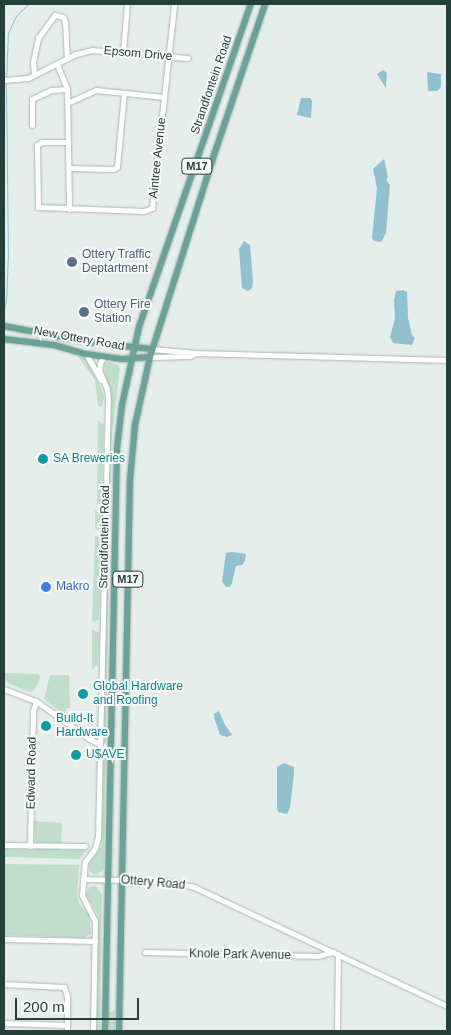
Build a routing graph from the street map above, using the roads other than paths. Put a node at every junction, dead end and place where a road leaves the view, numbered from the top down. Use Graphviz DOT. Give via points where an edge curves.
graph roads {
  1 [pos="128,4"];
  2 [pos="174,4"];
  3 [pos="251,4"];
  4 [pos="265,4"];
  5 [pos="123,52"];
  6 [pos="168,57"];
  7 [pos="67,58"];
  8 [pos="188,58"];
  9 [pos="57,64"];
  10 [pos="34,75"];
  11 [pos="4,80"];
  12 [pos="67,89"];
  13 [pos="124,93"];
  14 [pos="164,97"];
  15 [pos="67,102"];
  16 [pos="32,125"];
  17 [pos="68,142"];
  18 [pos="68,168"];
  19 [pos="68,209"];
  20 [pos="4,326"];
  21 [pos="4,339"];
  22 [pos="134,347"];
  23 [pos="152,349"];
  24 [pos="196,353"];
  25 [pos="86,354"];
  26 [pos="104,356"];
  27 [pos="150,358"];
  28 [pos="130,360"];
  29 [pos="447,360"];
  30 [pos="104,382"];
  31 [pos="4,688"];
  32 [pos="36,701"];
  33 [pos="100,744"];
  34 [pos="4,845"];
  35 [pos="30,846"];
  36 [pos="85,846"];
  37 [pos="83,879"];
  38 [pos="109,880"];
  39 [pos="122,880"];
  40 [pos="4,939"];
  41 [pos="95,941"];
  42 [pos="145,952"];
  43 [pos="336,953"];
  44 [pos="4,984"];
  45 [pos="447,1006"];
  46 [pos="4,1024"];
  47 [pos="28,1024"];
  48 [pos="67,1025"];
  49 [pos="28,1031"];
  50 [pos="67,1031"];
  51 [pos="93,1031"];
  52 [pos="105,1031"];
  53 [pos="119,1031"];
  54 [pos="337,1031"];
  1 -- 5 [label="street"];
  2 -- 6 [label="street, Aintree Avenue"];
  3 -- 22 [label="main road, Strandfontein Road / M17"];
  4 -- 23 [label="main road, Strandfontein Road / M17"];
  5 -- 6 [label="street, Epsom Drive"];
  5 -- 7 [label="street, Epsom Drive" via="92,50"];
  6 -- 8 [label="street, Epsom Drive"];
  6 -- 14 [label="street, Aintree Avenue"];
  7 -- 9 [label="street, Epsom Drive"];
  7 -- 10 [label="street" via="66,22 63,17 55,15 38,38"];
  9 -- 10 [label="street, Epsom Drive"];
  9 -- 12 [label="street"];
  10 -- 11 [label="street, Epsom Drive"];
  12 -- 15 [label="street"];
  12 -- 16 [label="street" via="51,90 32,99"];
  13 -- 14 [label="street"];
  13 -- 15 [label="street" via="96,90"];
  13 -- 18 [label="street" via="117,167"];
  14 -- 19 [label="street, Aintree Avenue" via="152,208 144,211"];
  15 -- 17 [label="street"];
  17 -- 18 [label="street"];
  17 -- 19 [label="street" via="42,142 37,145 37,202 42,209"];
  18 -- 19 [label="street"];
  20 -- 22 [label="main road, New Ottery Road"];
  21 -- 25 [label="main road, New Ottery Road" via="54,345"];
  22 -- 23 [label="main road, New Ottery Road"];
  22 -- 28 [label="main road, Strandfontein Road / M17"];
  23 -- 24 [label="street"];
  23 -- 27 [label="main road, Strandfontein Road / M17"];
  24 -- 27 [label="street"];
  24 -- 29 [label="street"];
  25 -- 26 [label="main road, New Ottery Road"];
  25 -- 30 [label="street, Strandfontein Road"];
  26 -- 28 [label="main road, New Ottery Road"];
  26 -- 30 [label="street, Strandfontein Road" via="99,366"];
  27 -- 28 [label="main road, New Ottery Road"];
  27 -- 39 [label="main road, Strandfontein Road / M17" via="135,425 130,480"];
  28 -- 38 [label="main road, Strandfontein Road / M17" via="117,448"];
  30 -- 33 [label="street, Strandfontein Road" via="108,400"];
  31 -- 32 [label="street"];
  32 -- 33 [label="street"];
  32 -- 35 [label="street, Edward Road" via="33,711"];
  33 -- 37 [label="street" via="97,843 85,862"];
  34 -- 35 [label="street"];
  35 -- 36 [label="street"];
  37 -- 38 [label="street, Ottery Road"];
  37 -- 41 [label="street" via="82,895 94,916"];
  38 -- 39 [label="street, Ottery Road"];
  38 -- 52 [label="main road, Strandfontein Road / M17"];
  39 -- 43 [label="street, Ottery Road" via="173,882 194,887"];
  39 -- 53 [label="main road, Strandfontein Road / M17"];
  40 -- 41 [label="street"];
  41 -- 51 [label="street"];
  42 -- 43 [label="street, Knole Park Avenue" via="318,956"];
  43 -- 45 [label="street, Ottery Road"];
  43 -- 54 [label="street"];
  44 -- 48 [label="street" via="64,987 68,996"];
  46 -- 47 [label="street"];
  47 -- 48 [label="street"];
  47 -- 49 [label="street"];
  48 -- 50 [label="street"];
}
